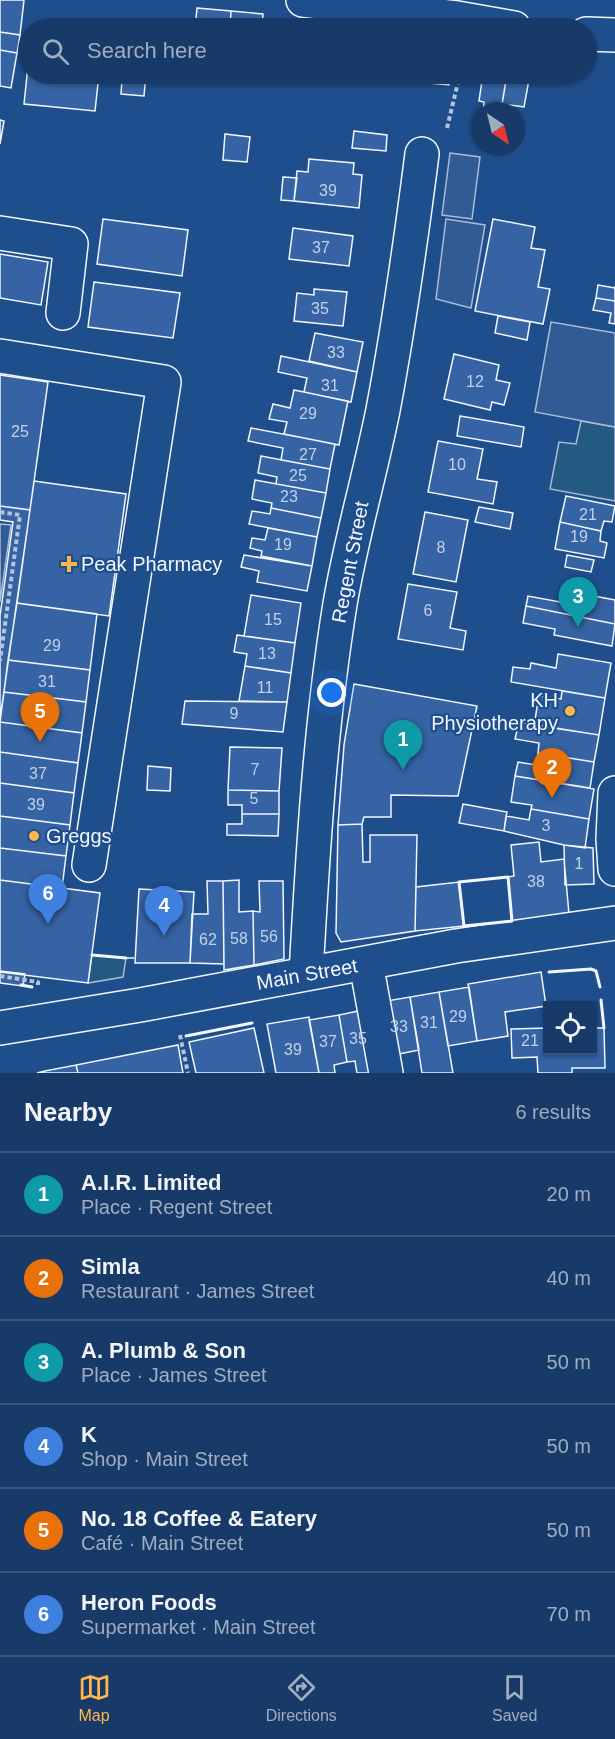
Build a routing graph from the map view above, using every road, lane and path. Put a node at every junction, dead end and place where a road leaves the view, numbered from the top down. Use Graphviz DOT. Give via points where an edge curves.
graph roads {
  1 [pos="303,0"];
  2 [pos="456,9"];
  3 [pos="483,18"];
  4 [pos="597,34"];
  5 [pos="615,35"];
  6 [pos="457,84"];
  7 [pos="422,154"];
  8 [pos="0,233"];
  9 [pos="63,313"];
  10 [pos="0,356"];
  11 [pos="0,512"];
  12 [pos="0,661"];
  13 [pos="615,793"];
  14 [pos="89,865"];
  15 [pos="615,869"];
  16 [pos="615,923"];
  17 [pos="366,963"];
  18 [pos="306,974"];
  19 [pos="0,976"];
  20 [pos="38,982"];
  21 [pos="0,1028"];
  22 [pos="192,1054"];
  23 [pos="184,1056"];
  24 [pos="386,1073"];
  1 -- 2 [label="street"];
  2 -- 3 [label="street"];
  4 -- 5 [label="street"];
  6 -- 7 [label="path" via="441,148"];
  7 -- 18 [label="street, Regent Street" via="405,284 341,602 326,698 316,794"];
  8 -- 9 [label="street" via="71,244"];
  10 -- 14 [label="street" via="164,382"];
  11 -- 12 [label="path" via="20,515"];
  13 -- 15 [label="street"];
  16 -- 17 [label="street, Main Street"];
  17 -- 18 [label="street, Main Street"];
  17 -- 24 [label="street"];
  18 -- 21 [label="street, Main Street"];
  19 -- 20 [label="path"];
  22 -- 23 [label="path"];
}
